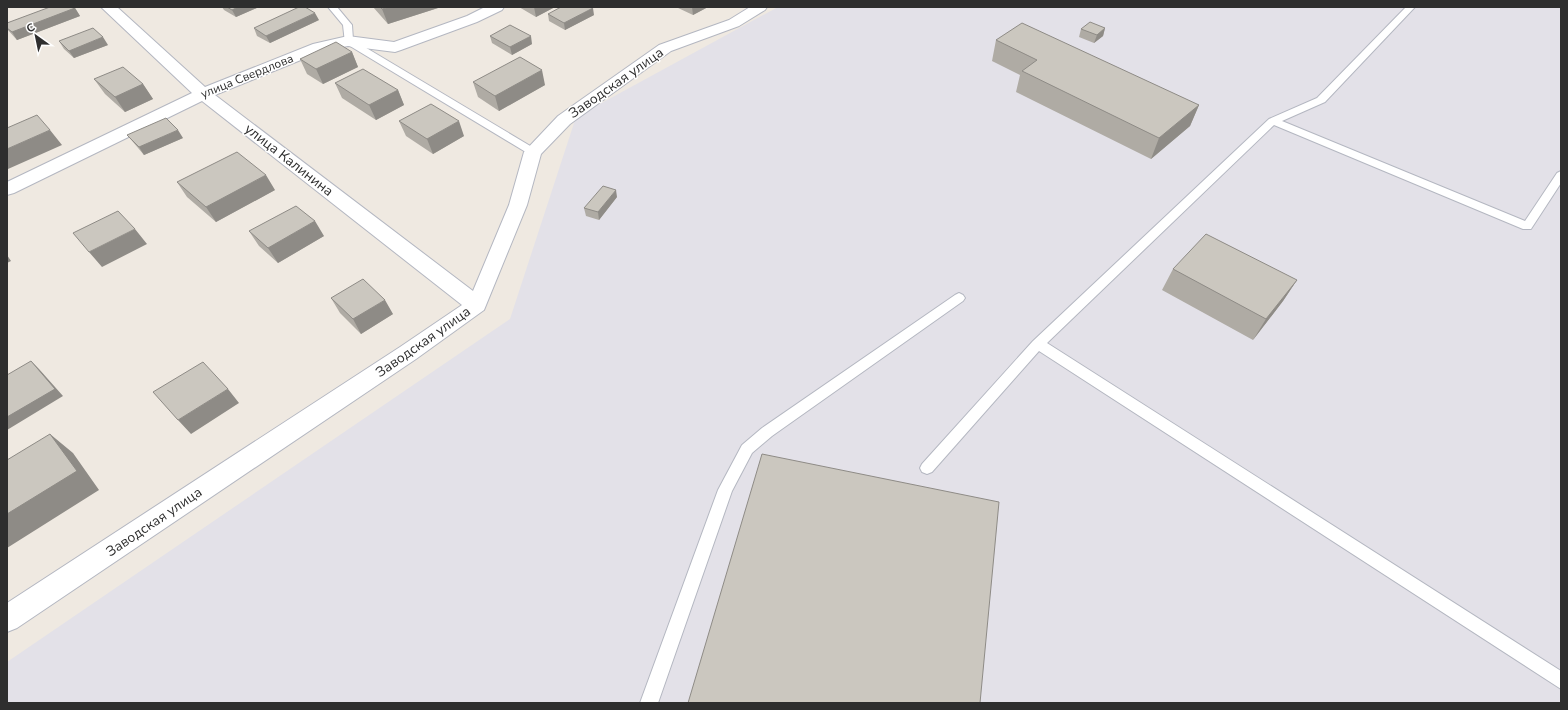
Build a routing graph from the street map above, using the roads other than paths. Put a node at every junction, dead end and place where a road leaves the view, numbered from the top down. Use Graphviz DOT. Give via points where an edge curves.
graph roads {
  1 [pos="108,7"];
  2 [pos="332,7"];
  3 [pos="497,7"];
  4 [pos="760,7"];
  5 [pos="1412,7"];
  6 [pos="348,41"];
  7 [pos="203,94"];
  8 [pos="1273,121"];
  9 [pos="533,152"];
  10 [pos="1561,175"];
  11 [pos="7,189"];
  12 [pos="959,298"];
  13 [pos="477,305"];
  14 [pos="1038,344"];
  15 [pos="927,468"];
  16 [pos="7,619"];
  17 [pos="1561,680"];
  18 [pos="649,703"];
  1 -- 7 [label="street, улица Калинина"];
  2 -- 6 [label="lane" via="347,25"];
  3 -- 6 [label="street, улица Свердлова" via="472,19 395,47"];
  4 -- 9 [label="street, Заводская улица" via="734,23 665,48 564,120"];
  5 -- 8 [label="lane" via="1321,100"];
  6 -- 7 [label="street, улица Свердлова" via="319,47"];
  6 -- 9 [label="lane"];
  7 -- 11 [label="street, улица Свердлова"];
  7 -- 13 [label="street, улица Калинина"];
  8 -- 10 [label="lane" via="1528,226"];
  8 -- 14 [label="lane"];
  9 -- 13 [label="street, Заводская улица" via="518,205"];
  12 -- 18 [label="lane" via="767,432 747,449 725,490"];
  13 -- 16 [label="street, Заводская улица"];
  14 -- 15 [label="lane"];
  14 -- 17 [label="lane"];
}
